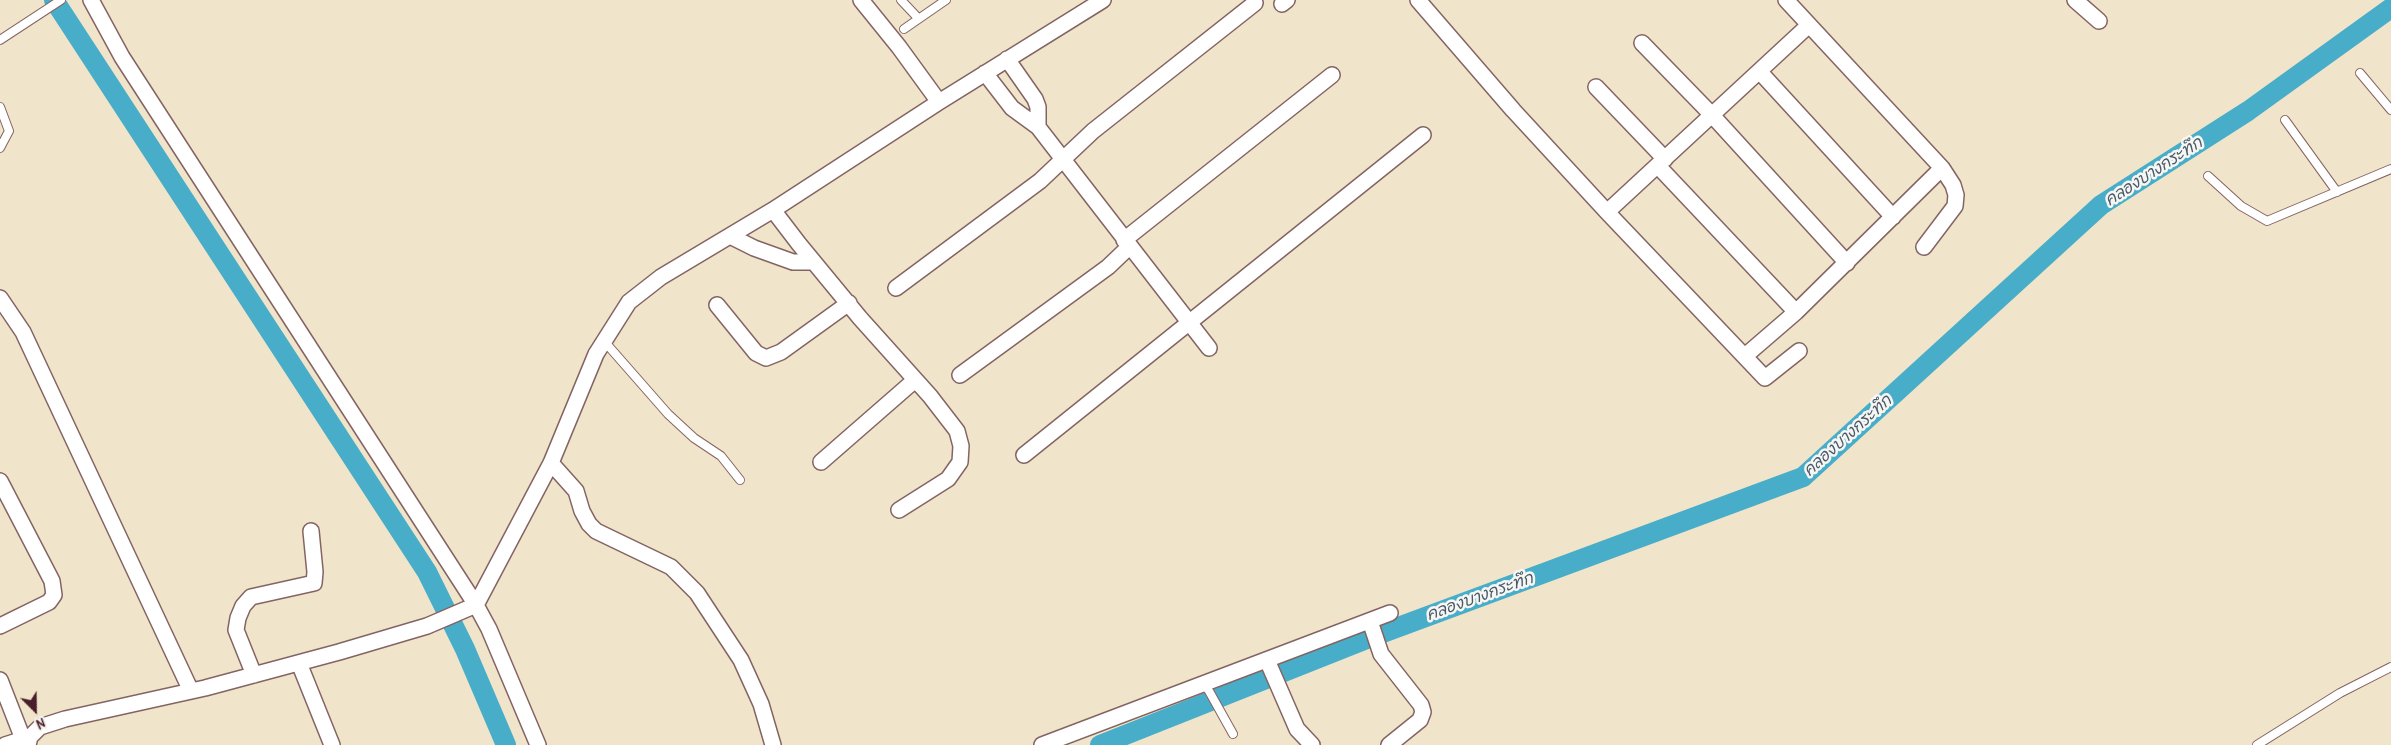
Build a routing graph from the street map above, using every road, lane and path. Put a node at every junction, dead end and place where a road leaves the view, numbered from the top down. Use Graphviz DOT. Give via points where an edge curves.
graph roads {
  1 [pos="60,0"];
  2 [pos="91,0"];
  3 [pos="861,0"];
  4 [pos="901,0"];
  5 [pos="946,0"];
  6 [pos="1103,0"];
  7 [pos="1418,0"];
  8 [pos="1786,0"];
  9 [pos="2075,0"];
  10 [pos="1255,3"];
  11 [pos="918,18"];
  12 [pos="2099,21"];
  13 [pos="1809,25"];
  14 [pos="904,29"];
  15 [pos="0,40"];
  16 [pos="1642,43"];
  17 [pos="1007,59"];
  18 [pos="1760,72"];
  19 [pos="985,73"];
  20 [pos="2360,73"];
  21 [pos="1332,75"];
  22 [pos="1596,87"];
  23 [pos="939,102"];
  24 [pos="0,107"];
  25 [pos="2391,110"];
  26 [pos="1711,114"];
  27 [pos="2285,120"];
  28 [pos="1038,127"];
  29 [pos="1423,135"];
  30 [pos="0,148"];
  31 [pos="1063,160"];
  32 [pos="1662,162"];
  33 [pos="1942,168"];
  34 [pos="2391,169"];
  35 [pos="2208,176"];
  36 [pos="2337,192"];
  37 [pos="774,210"];
  38 [pos="1607,212"];
  39 [pos="1893,218"];
  40 [pos="730,236"];
  41 [pos="1127,243"];
  42 [pos="1924,247"];
  43 [pos="814,262"];
  44 [pos="1847,263"];
  45 [pos="896,288"];
  46 [pos="0,298"];
  47 [pos="848,303"];
  48 [pos="717,305"];
  49 [pos="1796,312"];
  50 [pos="1190,322"];
  51 [pos="603,341"];
  52 [pos="1209,348"];
  53 [pos="1799,351"];
  54 [pos="1745,356"];
  55 [pos="960,375"];
  56 [pos="915,380"];
  57 [pos="1024,455"];
  58 [pos="820,462"];
  59 [pos="551,463"];
  60 [pos="740,480"];
  61 [pos="0,482"];
  62 [pos="899,510"];
  63 [pos="310,531"];
  64 [pos="476,605"];
  65 [pos="1390,613"];
  66 [pos="1371,624"];
  67 [pos="0,626"];
  68 [pos="1269,662"];
  69 [pos="299,663"];
  70 [pos="2391,667"];
  71 [pos="254,675"];
  72 [pos="0,680"];
  73 [pos="1206,688"];
  74 [pos="191,691"];
  75 [pos="1232,734"];
  76 [pos="27,740"];
  77 [pos="5,745"];
  78 [pos="332,745"];
  79 [pos="538,745"];
  80 [pos="772,745"];
  81 [pos="1042,745"];
  82 [pos="1312,745"];
  83 [pos="1389,745"];
  84 [pos="2257,745"];
  1 -- 15 [label="lane"];
  2 -- 64 [label="street" via="122,57"];
  3 -- 23 [label="street"];
  4 -- 11 [label="lane"];
  5 -- 11 [label="lane"];
  6 -- 17 [label="street"];
  7 -- 38 [label="street"];
  8 -- 13 [label="street"];
  9 -- 12 [label="street"];
  10 -- 31 [label="street" via="1094,131"];
  11 -- 14 [label="lane"];
  13 -- 18 [label="street"];
  13 -- 33 [label="street"];
  16 -- 26 [label="street"];
  17 -- 19 [label="street"];
  17 -- 28 [label="street" via="1035,99"];
  18 -- 26 [label="street"];
  18 -- 39 [label="street"];
  19 -- 23 [label="street"];
  19 -- 28 [label="street" via="1012,108"];
  20 -- 25 [label="lane"];
  21 -- 41 [label="street"];
  22 -- 32 [label="street"];
  23 -- 37 [label="street"];
  24 -- 30 [label="lane" via="9,131"];
  26 -- 32 [label="street"];
  26 -- 44 [label="street"];
  27 -- 36 [label="lane"];
  28 -- 31 [label="street"];
  29 -- 50 [label="street"];
  31 -- 41 [label="street"];
  31 -- 45 [label="street" via="1040,181"];
  32 -- 38 [label="street"];
  32 -- 49 [label="street"];
  33 -- 39 [label="street"];
  33 -- 42 [label="street" via="1953,185 1955,206"];
  34 -- 36 [label="lane"];
  35 -- 36 [label="lane" via="2241,206 2267,221"];
  37 -- 40 [label="street"];
  37 -- 43 [label="street"];
  38 -- 54 [label="street"];
  39 -- 44 [label="street"];
  40 -- 43 [label="street" via="793,262"];
  40 -- 51 [label="street" via="646,287 629,302"];
  41 -- 50 [label="street"];
  41 -- 55 [label="street" via="1108,267"];
  43 -- 47 [label="street"];
  44 -- 49 [label="street"];
  46 -- 74 [label="street" via="23,332"];
  47 -- 48 [label="street" via="781,352 766,358 756,353"];
  47 -- 56 [label="street"];
  49 -- 54 [label="street"];
  50 -- 52 [label="street"];
  50 -- 57 [label="street"];
  51 -- 59 [label="street"];
  51 -- 60 [label="lane" via="668,414 694,438 721,456"];
  53 -- 54 [label="street" via="1765,378"];
  56 -- 58 [label="street"];
  56 -- 62 [label="street" via="957,431 961,446 960,462 948,479"];
  59 -- 64 [label="street"];
  59 -- 80 [label="street" via="576,491 582,511 596,531 671,567 697,593 741,660 761,704"];
  61 -- 67 [label="street" via="52,581 54,596 49,602"];
  63 -- 71 [label="street" via="314,583 259,593 243,606 238,618 236,630"];
  64 -- 69 [label="street" via="428,626"];
  64 -- 79 [label="street"];
  65 -- 66 [label="street"];
  66 -- 68 [label="street"];
  66 -- 83 [label="street" via="1381,654 1423,712 1420,720"];
  68 -- 73 [label="street"];
  68 -- 82 [label="street" via="1297,729"];
  69 -- 71 [label="street"];
  69 -- 78 [label="street"];
  70 -- 84 [label="lane" via="2340,693"];
  71 -- 74 [label="street"];
  72 -- 76 [label="street"];
  73 -- 75 [label="lane"];
  73 -- 81 [label="street"];
  74 -- 76 [label="street" via="65,718 40,728"];
  76 -- 77 [label="street"];
}
